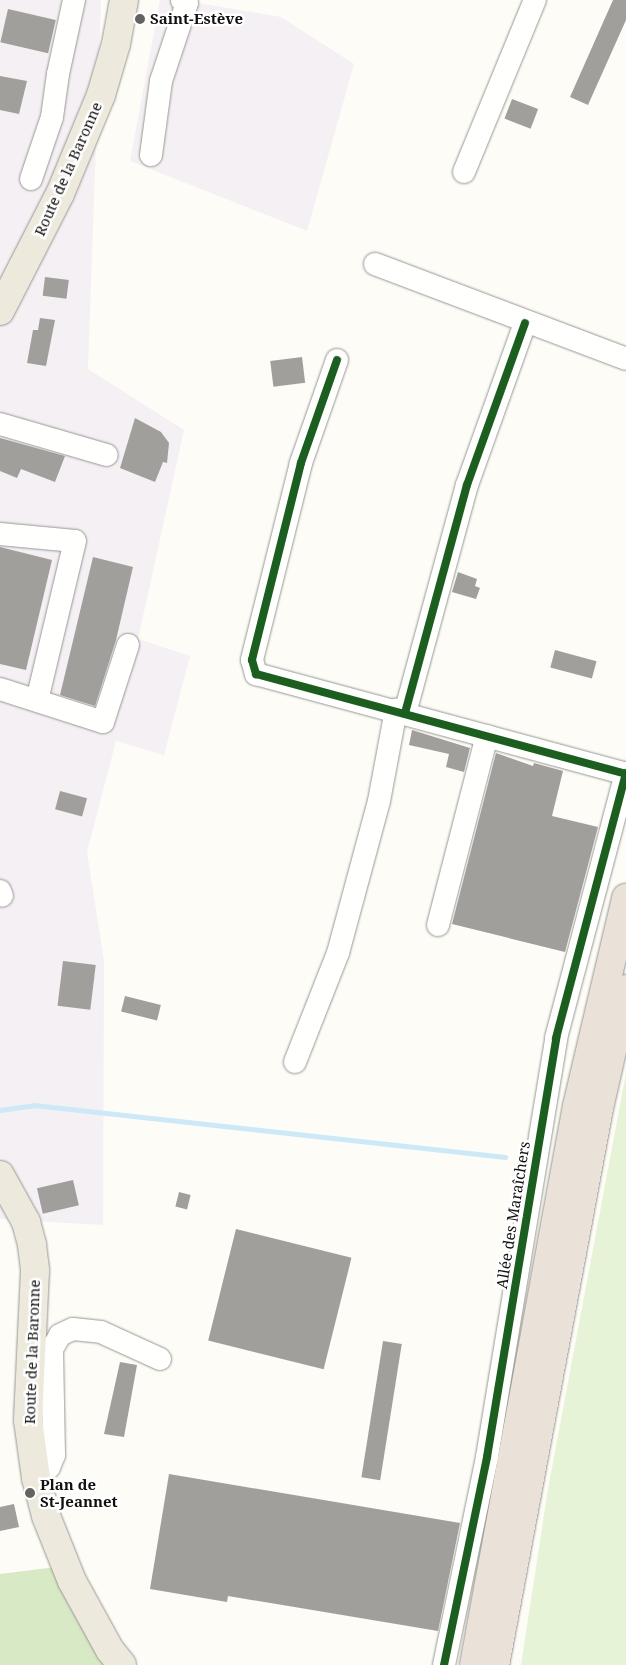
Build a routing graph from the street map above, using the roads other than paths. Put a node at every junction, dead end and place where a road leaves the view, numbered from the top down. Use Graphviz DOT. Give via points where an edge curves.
graph roads {
  1 [pos="74,0"];
  2 [pos="182,0"];
  3 [pos="535,0"];
  4 [pos="125,7"];
  5 [pos="151,155"];
  6 [pos="464,172"];
  7 [pos="31,178"];
  8 [pos="375,264"];
  9 [pos="0,311"];
  10 [pos="525,324"];
  11 [pos="337,360"];
  12 [pos="626,360"];
  13 [pos="0,424"];
  14 [pos="107,454"];
  15 [pos="0,534"];
  16 [pos="128,645"];
  17 [pos="1,691"];
  18 [pos="37,701"];
  19 [pos="400,712"];
  20 [pos="487,736"];
  21 [pos="626,773"];
  22 [pos="626,898"];
  23 [pos="438,925"];
  24 [pos="626,989"];
  25 [pos="294,1062"];
  26 [pos="0,1175"];
  27 [pos="160,1360"];
  28 [pos="35,1471"];
  29 [pos="122,1665"];
  30 [pos="444,1665"];
  31 [pos="474,1665"];
  32 [pos="495,1665"];
  1 -- 7 [label="street" via="52,117"];
  2 -- 5 [label="street" via="186,3 161,81"];
  3 -- 6 [label="street"];
  4 -- 9 [label="main road, Route de la Baronne" via="101,95 60,194"];
  8 -- 10 [label="street"];
  10 -- 12 [label="street"];
  10 -- 19 [label="street" via="467,485"];
  11 -- 19 [label="street" via="301,463 252,660 256,674"];
  13 -- 14 [label="street"];
  15 -- 18 [label="street" via="75,541"];
  16 -- 18 [label="street" via="103,722"];
  17 -- 18 [label="street"];
  19 -- 20 [label="street"];
  19 -- 25 [label="street" via="338,953"];
  20 -- 21 [label="street"];
  20 -- 23 [label="street"];
  21 -- 30 [label="street, Allée des Maraîchers" via="556,1038 487,1457"];
  22 -- 31 [label="highway" via="577,1106"];
  24 -- 32 [label="highway" via="599,1108"];
  26 -- 28 [label="main road, Route de la Baronne" via="26,1222 32,1244 35,1271 28,1420"];
  27 -- 28 [label="street" via="101,1332 73,1329 60,1335 52,1349 54,1454 48,1467"];
  28 -- 29 [label="main road, Route de la Baronne" via="46,1516 72,1581 110,1650"];
}
